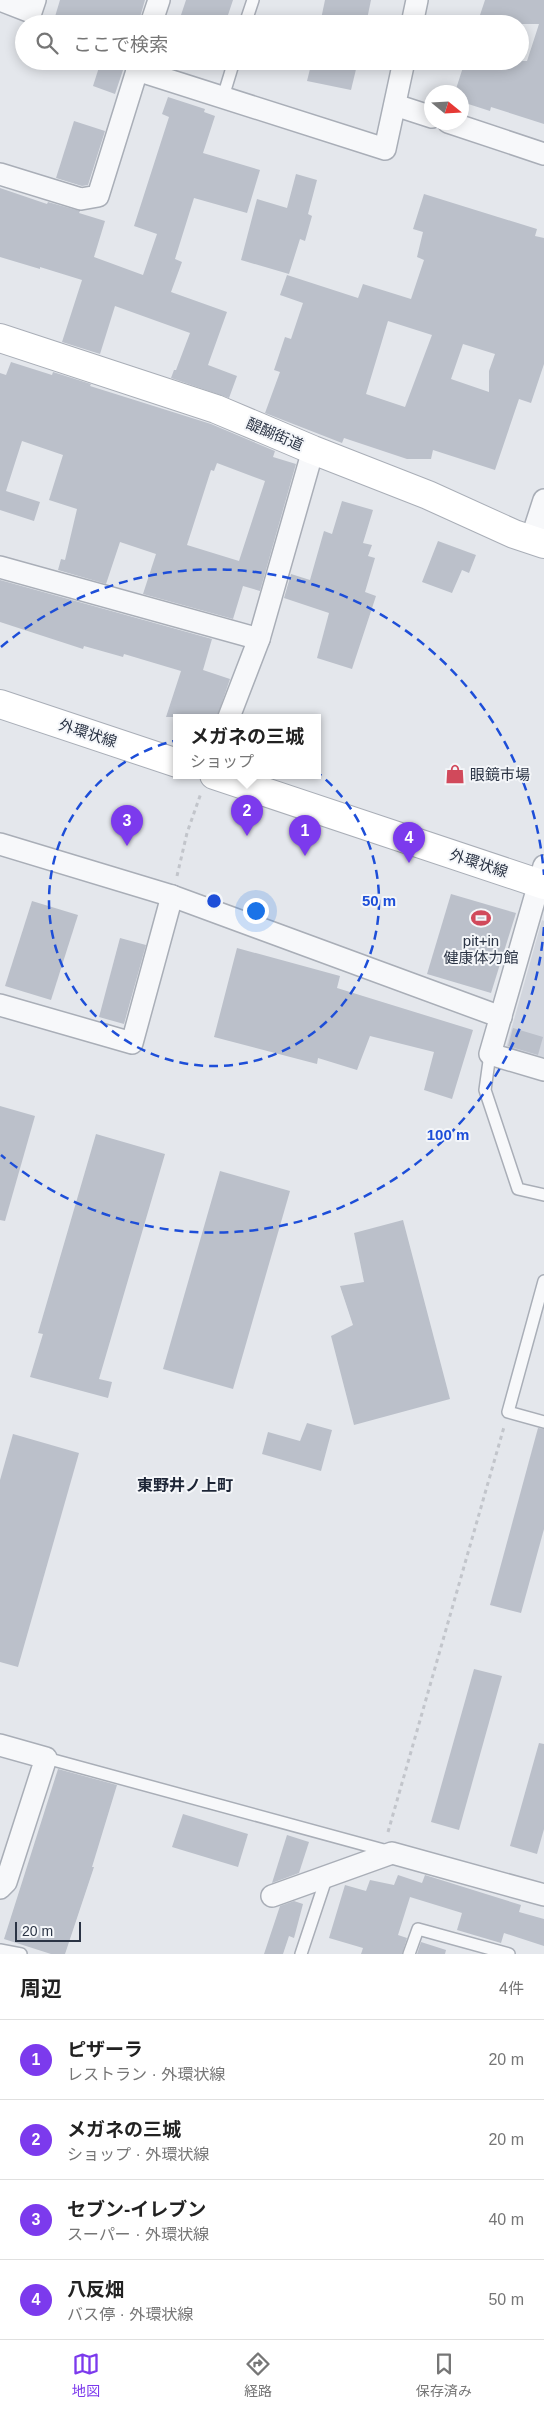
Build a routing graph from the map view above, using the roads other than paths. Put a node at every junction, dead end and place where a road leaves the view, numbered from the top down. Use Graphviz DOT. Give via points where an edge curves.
graph roads {
  1 [pos="0,0"];
  2 [pos="35,0"];
  3 [pos="159,0"];
  4 [pos="252,0"];
  5 [pos="417,0"];
  6 [pos="154,15"];
  7 [pos="248,15"];
  8 [pos="414,15"];
  9 [pos="137,70"];
  10 [pos="149,70"];
  11 [pos="231,70"];
  12 [pos="402,70"];
  13 [pos="223,97"];
  14 [pos="395,105"];
  15 [pos="424,114"];
  16 [pos="469,129"];
  17 [pos="544,154"];
  18 [pos="0,174"];
  19 [pos="0,338"];
  20 [pos="313,450"];
  21 [pos="544,500"];
  22 [pos="538,542"];
  23 [pos="0,567"];
  24 [pos="259,639"];
  25 [pos="0,704"];
  26 [pos="230,714"];
  27 [pos="173,761"];
  28 [pos="208,783"];
  29 [pos="0,844"];
  30 [pos="542,878"];
  31 [pos="172,896"];
  32 [pos="0,1005"];
  33 [pos="500,1017"];
  34 [pos="490,1054"];
  35 [pos="544,1070"];
  36 [pos="544,1195"];
  37 [pos="544,1281"];
  38 [pos="544,1422"];
  39 [pos="0,1745"];
  40 [pos="46,1758"];
  41 [pos="392,1853"];
  42 [pos="327,1876"];
  43 [pos="0,1888"];
  44 [pos="544,1895"];
  45 [pos="272,1896"];
  46 [pos="0,1950"];
  47 [pos="21,1954"];
  48 [pos="301,1954"];
  49 [pos="409,1954"];
  50 [pos="509,1954"];
  1 -- 2 [label="street" via="31,12"];
  3 -- 6 [label="street"];
  4 -- 7 [label="lane"];
  5 -- 8 [label="street"];
  9 -- 18 [label="street" via="98,196 81,199"];
  10 -- 13 [label="street"];
  11 -- 13 [label="lane"];
  12 -- 14 [label="street"];
  13 -- 14 [label="street" via="385,149"];
  14 -- 15 [label="street"];
  16 -- 17 [label="street"];
  19 -- 20 [label="main road, 醍醐街道" via="216,409"];
  20 -- 22 [label="main road, 醍醐街道"];
  20 -- 24 [label="street"];
  21 -- 22 [label="street"];
  23 -- 24 [label="street"];
  24 -- 26 [label="street"];
  25 -- 27 [label="main road, 外環状線"];
  28 -- 30 [label="main road, 外環状線"];
  29 -- 31 [label="street"];
  30 -- 33 [label="street"];
  31 -- 32 [label="street" via="132,1043"];
  31 -- 33 [label="street"];
  33 -- 34 [label="street"];
  34 -- 35 [label="street"];
  34 -- 36 [label="lane" via="485,1090 518,1189"];
  37 -- 38 [label="lane" via="508,1412"];
  39 -- 40 [label="street"];
  40 -- 41 [label="lane"];
  40 -- 43 [label="street" via="6,1882"];
  41 -- 42 [label="street"];
  41 -- 44 [label="street"];
  42 -- 45 [label="street"];
  42 -- 48 [label="lane"];
  46 -- 47 [label="lane"];
  49 -- 50 [label="lane" via="418,1929"];
}
